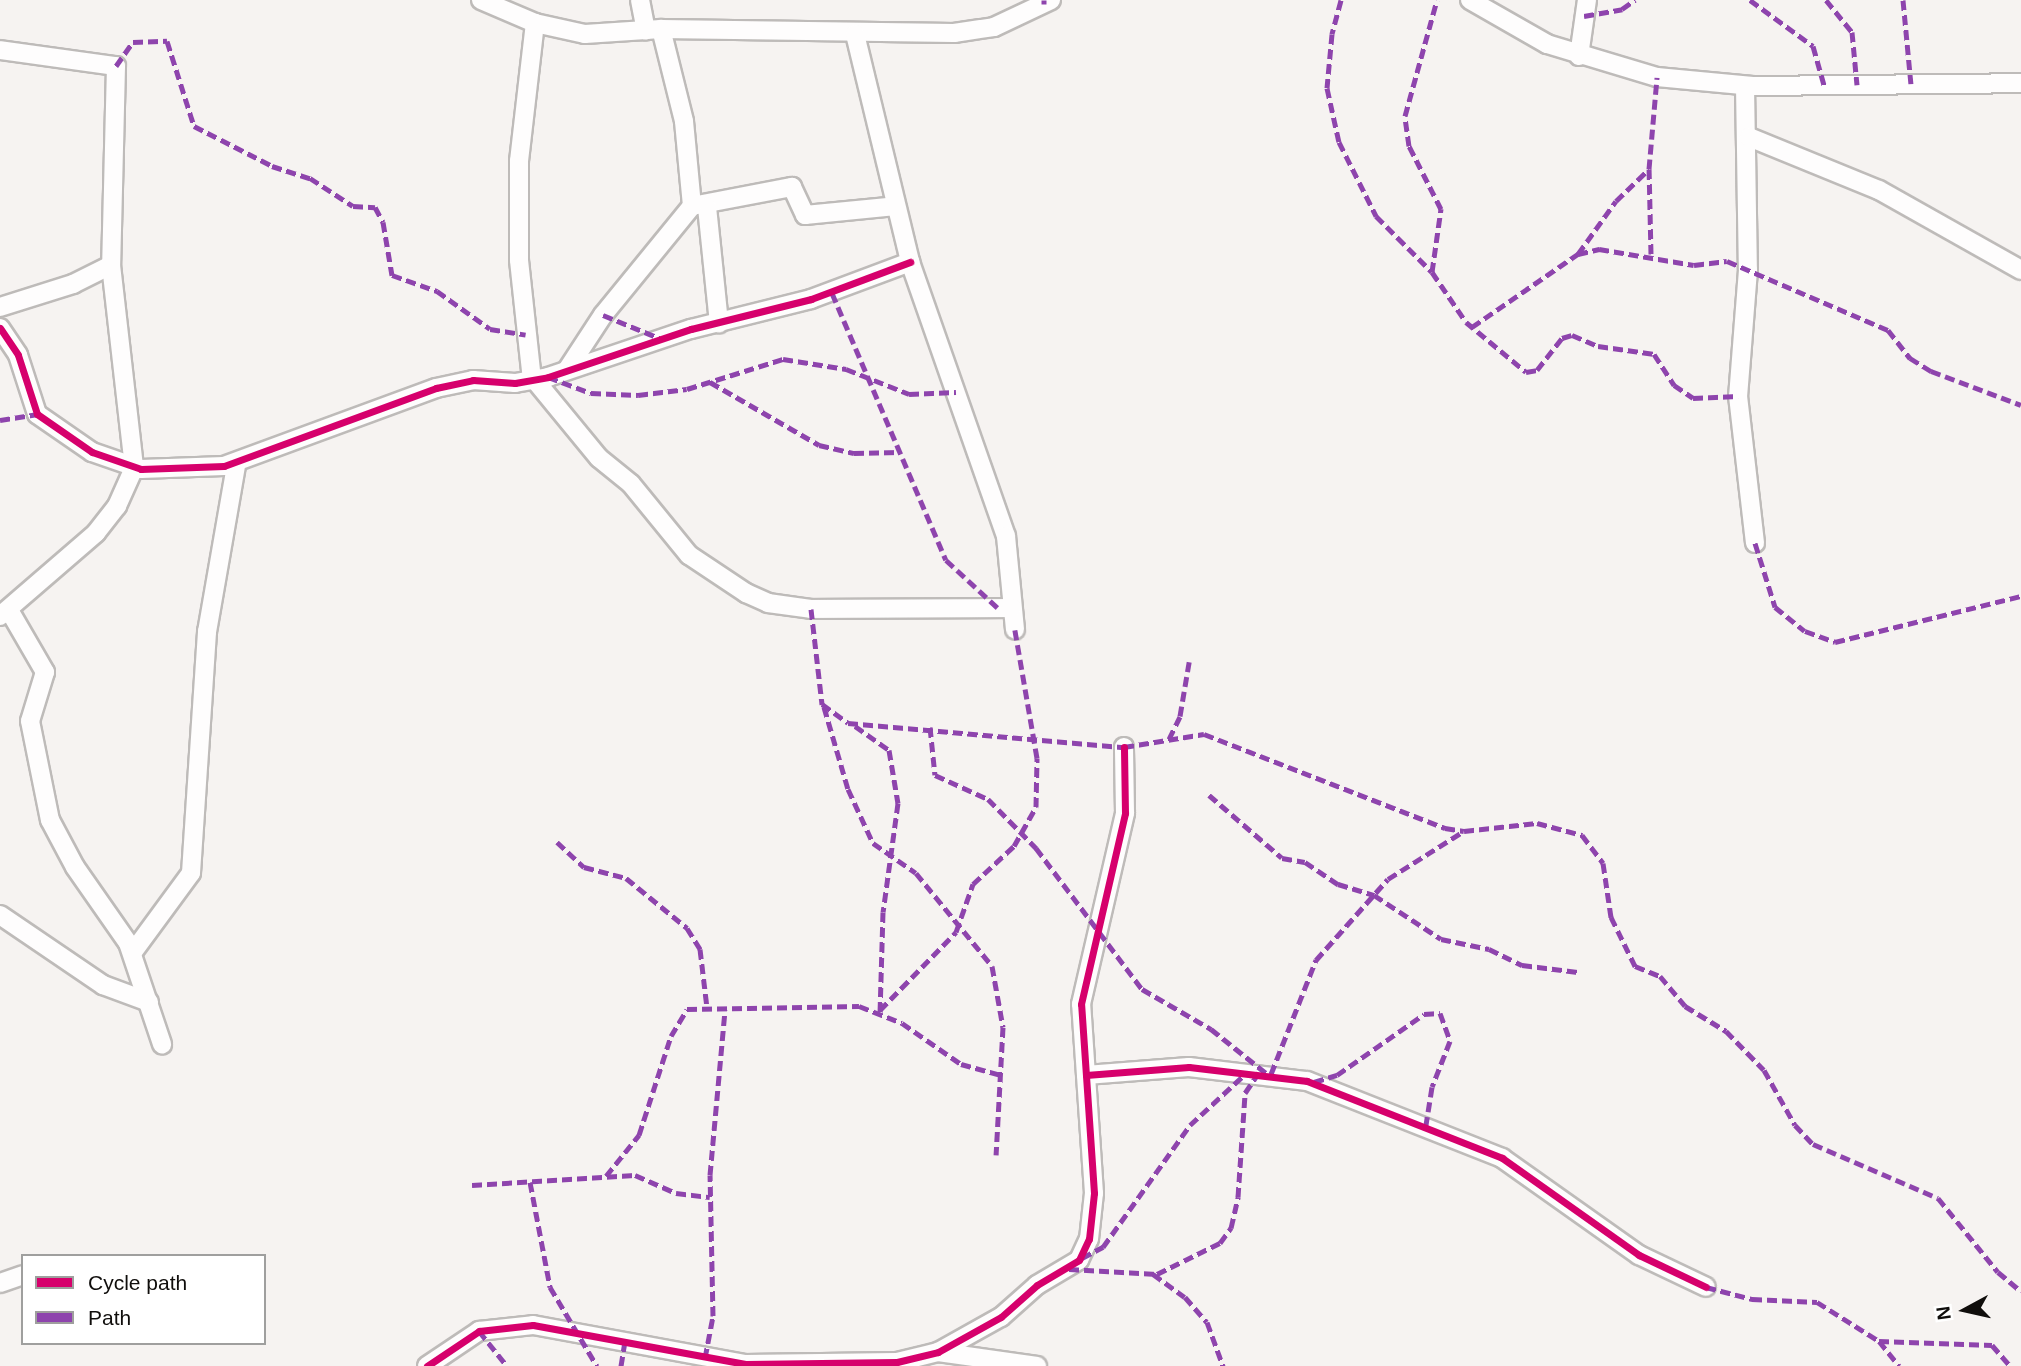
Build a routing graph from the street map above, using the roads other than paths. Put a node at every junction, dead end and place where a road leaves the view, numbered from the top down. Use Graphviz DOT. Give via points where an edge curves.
graph roads {
  1 [pos="481,0"];
  2 [pos="640,0"];
  3 [pos="1051,0"];
  4 [pos="1470,0"];
  5 [pos="1587,0"];
  6 [pos="535,23"];
  7 [pos="654,30"];
  8 [pos="855,34"];
  9 [pos="0,50"];
  10 [pos="1580,56"];
  11 [pos="2021,83"];
  12 [pos="1745,86"];
  13 [pos="1749,137"];
  14 [pos="700,206"];
  15 [pos="896,206"];
  16 [pos="911,262"];
  17 [pos="111,265"];
  18 [pos="2021,270"];
  19 [pos="0,307"];
  20 [pos="719,323"];
  21 [pos="0,328"];
  22 [pos="566,370"];
  23 [pos="533,380"];
  24 [pos="236,465"];
  25 [pos="134,468"];
  26 [pos="1755,543"];
  27 [pos="1012,608"];
  28 [pos="5,613"];
  29 [pos="1015,630"];
  30 [pos="1124,747"];
  31 [pos="0,915"];
  32 [pos="133,952"];
  33 [pos="149,1002"];
  34 [pos="162,1044"];
  35 [pos="1086,1075"];
  36 [pos="21,1276"];
  37 [pos="0,1283"];
  38 [pos="1706,1287"];
  39 [pos="938,1352"];
  40 [pos="427,1366"];
  41 [pos="1037,1366"];
  1 -- 6 [label="street"];
  2 -- 7 [label="street"];
  3 -- 8 [label="street" via="986,29"];
  4 -- 10 [label="street" via="1516,30"];
  5 -- 10 [label="street"];
  6 -- 7 [label="street" via="585,34"];
  6 -- 23 [label="street" via="519,161 519,260"];
  7 -- 8 [label="street"];
  7 -- 14 [label="street" via="684,121"];
  8 -- 15 [label="street"];
  9 -- 17 [label="street" via="116,66"];
  10 -- 12 [label="street" via="1657,77"];
  11 -- 12 [label="street"];
  12 -- 13 [label="street"];
  13 -- 18 [label="street" via="1879,190"];
  13 -- 26 [label="street" via="1748,270 1738,396"];
  14 -- 15 [label="street" via="792,187 805,215"];
  14 -- 20 [label="street"];
  14 -- 22 [label="street" via="603,315"];
  15 -- 16 [label="street"];
  16 -- 20 [label="street" via="811,299"];
  16 -- 27 [label="street" via="1006,536"];
  17 -- 19 [label="street" via="73,284"];
  17 -- 25 [label="street"];
  20 -- 22 [label="street"];
  21 -- 25 [label="street" via="18,355 37,414 92,453"];
  22 -- 23 [label="street"];
  23 -- 24 [label="street" via="473,380 436,388 343,419"];
  23 -- 27 [label="street" via="599,458 631,484 689,555 746,593 768,603 811,609"];
  24 -- 25 [label="street"];
  24 -- 32 [label="street" via="207,632 191,873"];
  25 -- 28 [label="street" via="117,506 96,533"];
  27 -- 29 [label="street"];
  28 -- 32 [label="street" via="45,672 30,721 50,820"];
  30 -- 35 [label="street" via="1125,813 1081,1003"];
  31 -- 33 [label="street" via="103,985"];
  32 -- 33 [label="street"];
  33 -- 34 [label="street"];
  35 -- 38 [label="street" via="1189,1067 1307,1081 1502,1158 1639,1255"];
  35 -- 39 [label="street" via="1094,1193 1085,1252 1007,1313"];
  36 -- 37 [label="street"];
  39 -- 40 [label="street" via="889,1363 745,1364 533,1325 479,1332"];
  39 -- 41 [label="street"];
}
